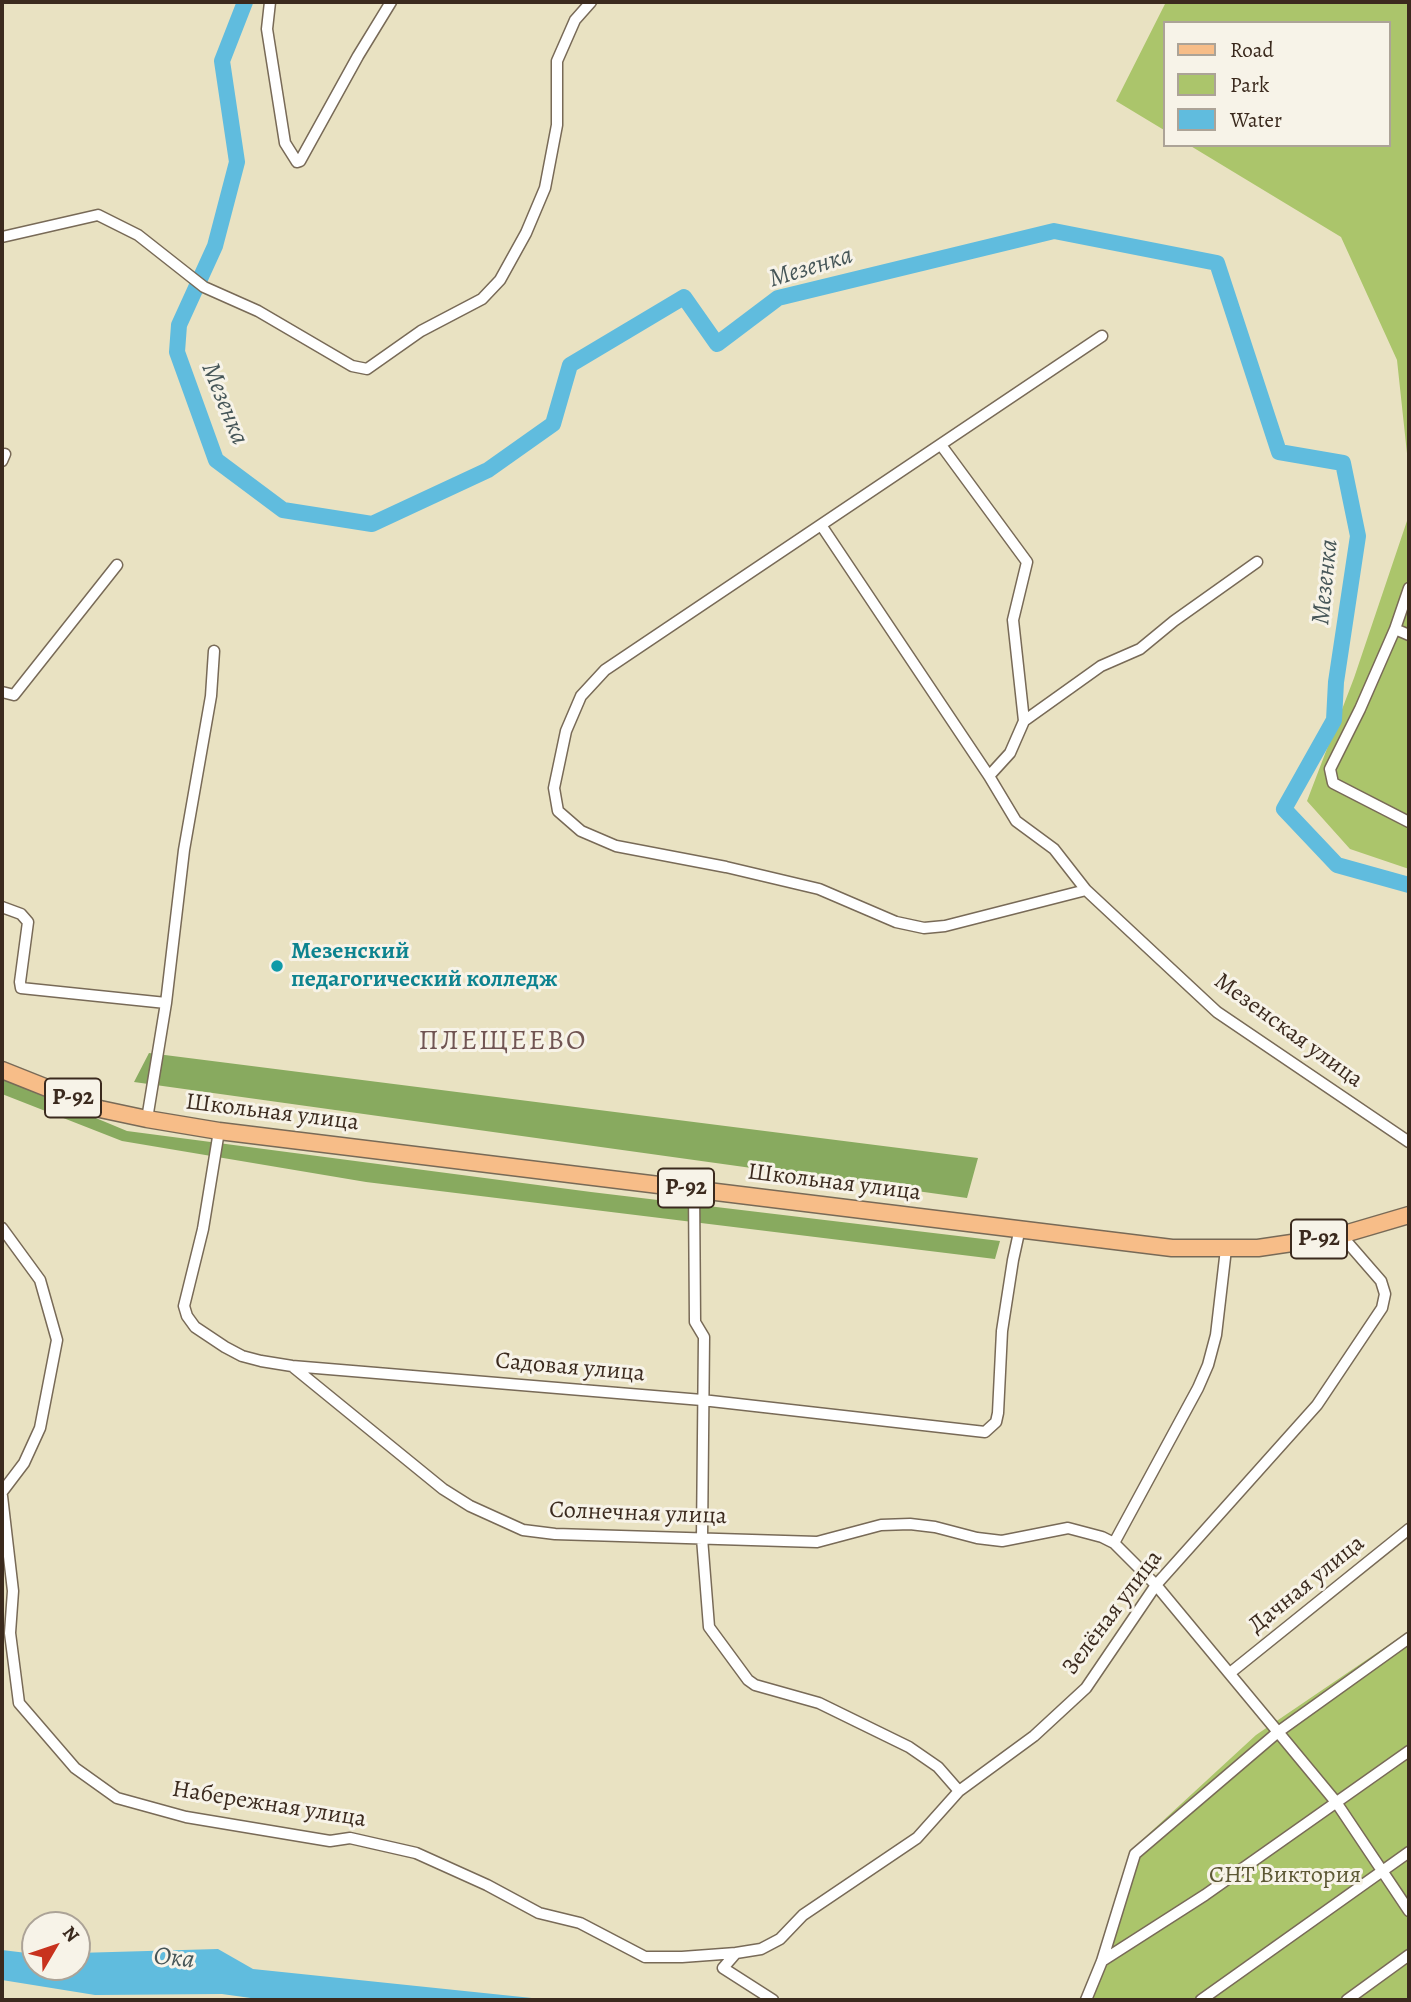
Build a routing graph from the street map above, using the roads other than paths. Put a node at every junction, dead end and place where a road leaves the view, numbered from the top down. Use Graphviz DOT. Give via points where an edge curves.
graph roads {
  1 [pos="270,2"];
  2 [pos="391,2"];
  3 [pos="591,2"];
  4 [pos="2,237"];
  5 [pos="1102,336"];
  6 [pos="941,445"];
  7 [pos="821,525"];
  8 [pos="1257,562"];
  9 [pos="117,565"];
  10 [pos="1409,588"];
  11 [pos="1395,629"];
  12 [pos="1409,635"];
  13 [pos="214,651"];
  14 [pos="2,692"];
  15 [pos="1024,721"];
  16 [pos="989,776"];
  17 [pos="1409,822"];
  18 [pos="1086,890"];
  19 [pos="2,907"];
  20 [pos="166,1003"];
  21 [pos="2,1070"];
  22 [pos="146,1119"];
  23 [pos="219,1131"];
  24 [pos="1409,1142"];
  25 [pos="694,1188"];
  26 [pos="1409,1215"];
  27 [pos="2,1228"];
  28 [pos="1020,1228"];
  29 [pos="1341,1235"];
  30 [pos="1226,1249"];
  31 [pos="292,1366"];
  32 [pos="702,1400"];
  33 [pos="2,1494"];
  34 [pos="1409,1529"];
  35 [pos="702,1538"];
  36 [pos="1114,1543"];
  37 [pos="1156,1585"];
  38 [pos="1409,1638"];
  39 [pos="1230,1673"];
  40 [pos="1278,1732"];
  41 [pos="1409,1751"];
  42 [pos="959,1791"];
  43 [pos="1336,1802"];
  44 [pos="1409,1852"];
  45 [pos="1383,1871"];
  46 [pos="1409,1911"];
  47 [pos="761,1949"];
  48 [pos="736,1953"];
  49 [pos="1409,1955"];
  50 [pos="1102,1961"];
  51 [pos="773,2000"];
  52 [pos="1086,2000"];
  53 [pos="1201,2000"];
  54 [pos="1347,2000"];
  1 -- 2 [label="street" via="267,29 285,143 297,162"];
  3 -- 4 [label="street" via="575,20 557,61 557,125 545,188 500,280 482,299 421,331 368,369 352,366 258,311 204,287 138,235 98,215"];
  5 -- 6 [label="street"];
  6 -- 7 [label="street"];
  6 -- 15 [label="street" via="1027,562 1013,620"];
  7 -- 16 [label="street, Мезенская улица"];
  7 -- 18 [label="street" via="605,670 581,696 566,732 554,788 558,811 582,831 616,846 819,889 896,922 924,928"];
  8 -- 15 [label="street" via="1140,649 1101,666"];
  9 -- 14 [label="street" via="14,695"];
  10 -- 11 [label="street"];
  11 -- 12 [label="street"];
  11 -- 17 [label="street" via="1330,769 1333,783"];
  13 -- 20 [label="street"];
  15 -- 16 [label="street" via="1010,753"];
  16 -- 18 [label="street, Мезенская улица" via="1016,821 1054,849"];
  18 -- 24 [label="street, Мезенская улица" via="1217,1012"];
  19 -- 20 [label="street" via="21,914 27,922 21,988"];
  20 -- 22 [label="street"];
  21 -- 22 [label="main road, Р-92" via="100,1109"];
  22 -- 23 [label="main road, Школьная улица / Р-92"];
  23 -- 25 [label="main road, Школьная улица / Р-92"];
  23 -- 31 [label="street, Садовая улица" via="203,1229 185,1295 187,1316 195,1327 242,1356"];
  25 -- 28 [label="main road, Школьная улица / Р-92"];
  25 -- 32 [label="street" via="695,1322 704,1337"];
  26 -- 29 [label="main road, Р-92"];
  27 -- 33 [label="street, Набережная улица" via="40,1280 57,1340 40,1428 24,1463"];
  28 -- 30 [label="main road, Школьная улица / Р-92" via="1172,1248"];
  28 -- 32 [label="street, Садовая улица" via="1002,1331 998,1413 985,1432"];
  29 -- 30 [label="main road, Р-92"];
  29 -- 37 [label="street, Зелёная улица" via="1381,1282 1385,1294 1382,1308 1317,1405"];
  30 -- 36 [label="street" via="1208,1365"];
  31 -- 32 [label="street, Садовая улица"];
  31 -- 35 [label="street, Солнечная улица" via="443,1489 523,1531"];
  32 -- 35 [label="street"];
  33 -- 48 [label="street, Набережная улица" via="19,1703 75,1768 117,1798 186,1817 330,1841 350,1838 416,1853 539,1913 580,1923 645,1957"];
  34 -- 39 [label="street, Дачная улица"];
  35 -- 36 [label="street, Солнечная улица" via="817,1542 881,1525 911,1524 1002,1541 1068,1528"];
  35 -- 42 [label="street" via="709,1627 748,1680 819,1703 909,1747 938,1767"];
  36 -- 37 [label="street"];
  37 -- 39 [label="street"];
  37 -- 42 [label="street, Зелёная улица" via="1086,1688 1034,1736"];
  38 -- 40 [label="street"];
  39 -- 40 [label="street"];
  40 -- 43 [label="street"];
  40 -- 50 [label="street" via="1135,1854"];
  41 -- 43 [label="street"];
  42 -- 47 [label="street, Зелёная улица" via="918,1838"];
  43 -- 45 [label="street"];
  43 -- 50 [label="street"];
  44 -- 45 [label="street"];
  45 -- 46 [label="street"];
  45 -- 53 [label="street"];
  47 -- 48 [label="street, Набережная улица"];
  48 -- 51 [label="street" via="723,1968"];
  49 -- 54 [label="street"];
  50 -- 52 [label="street"];
}
